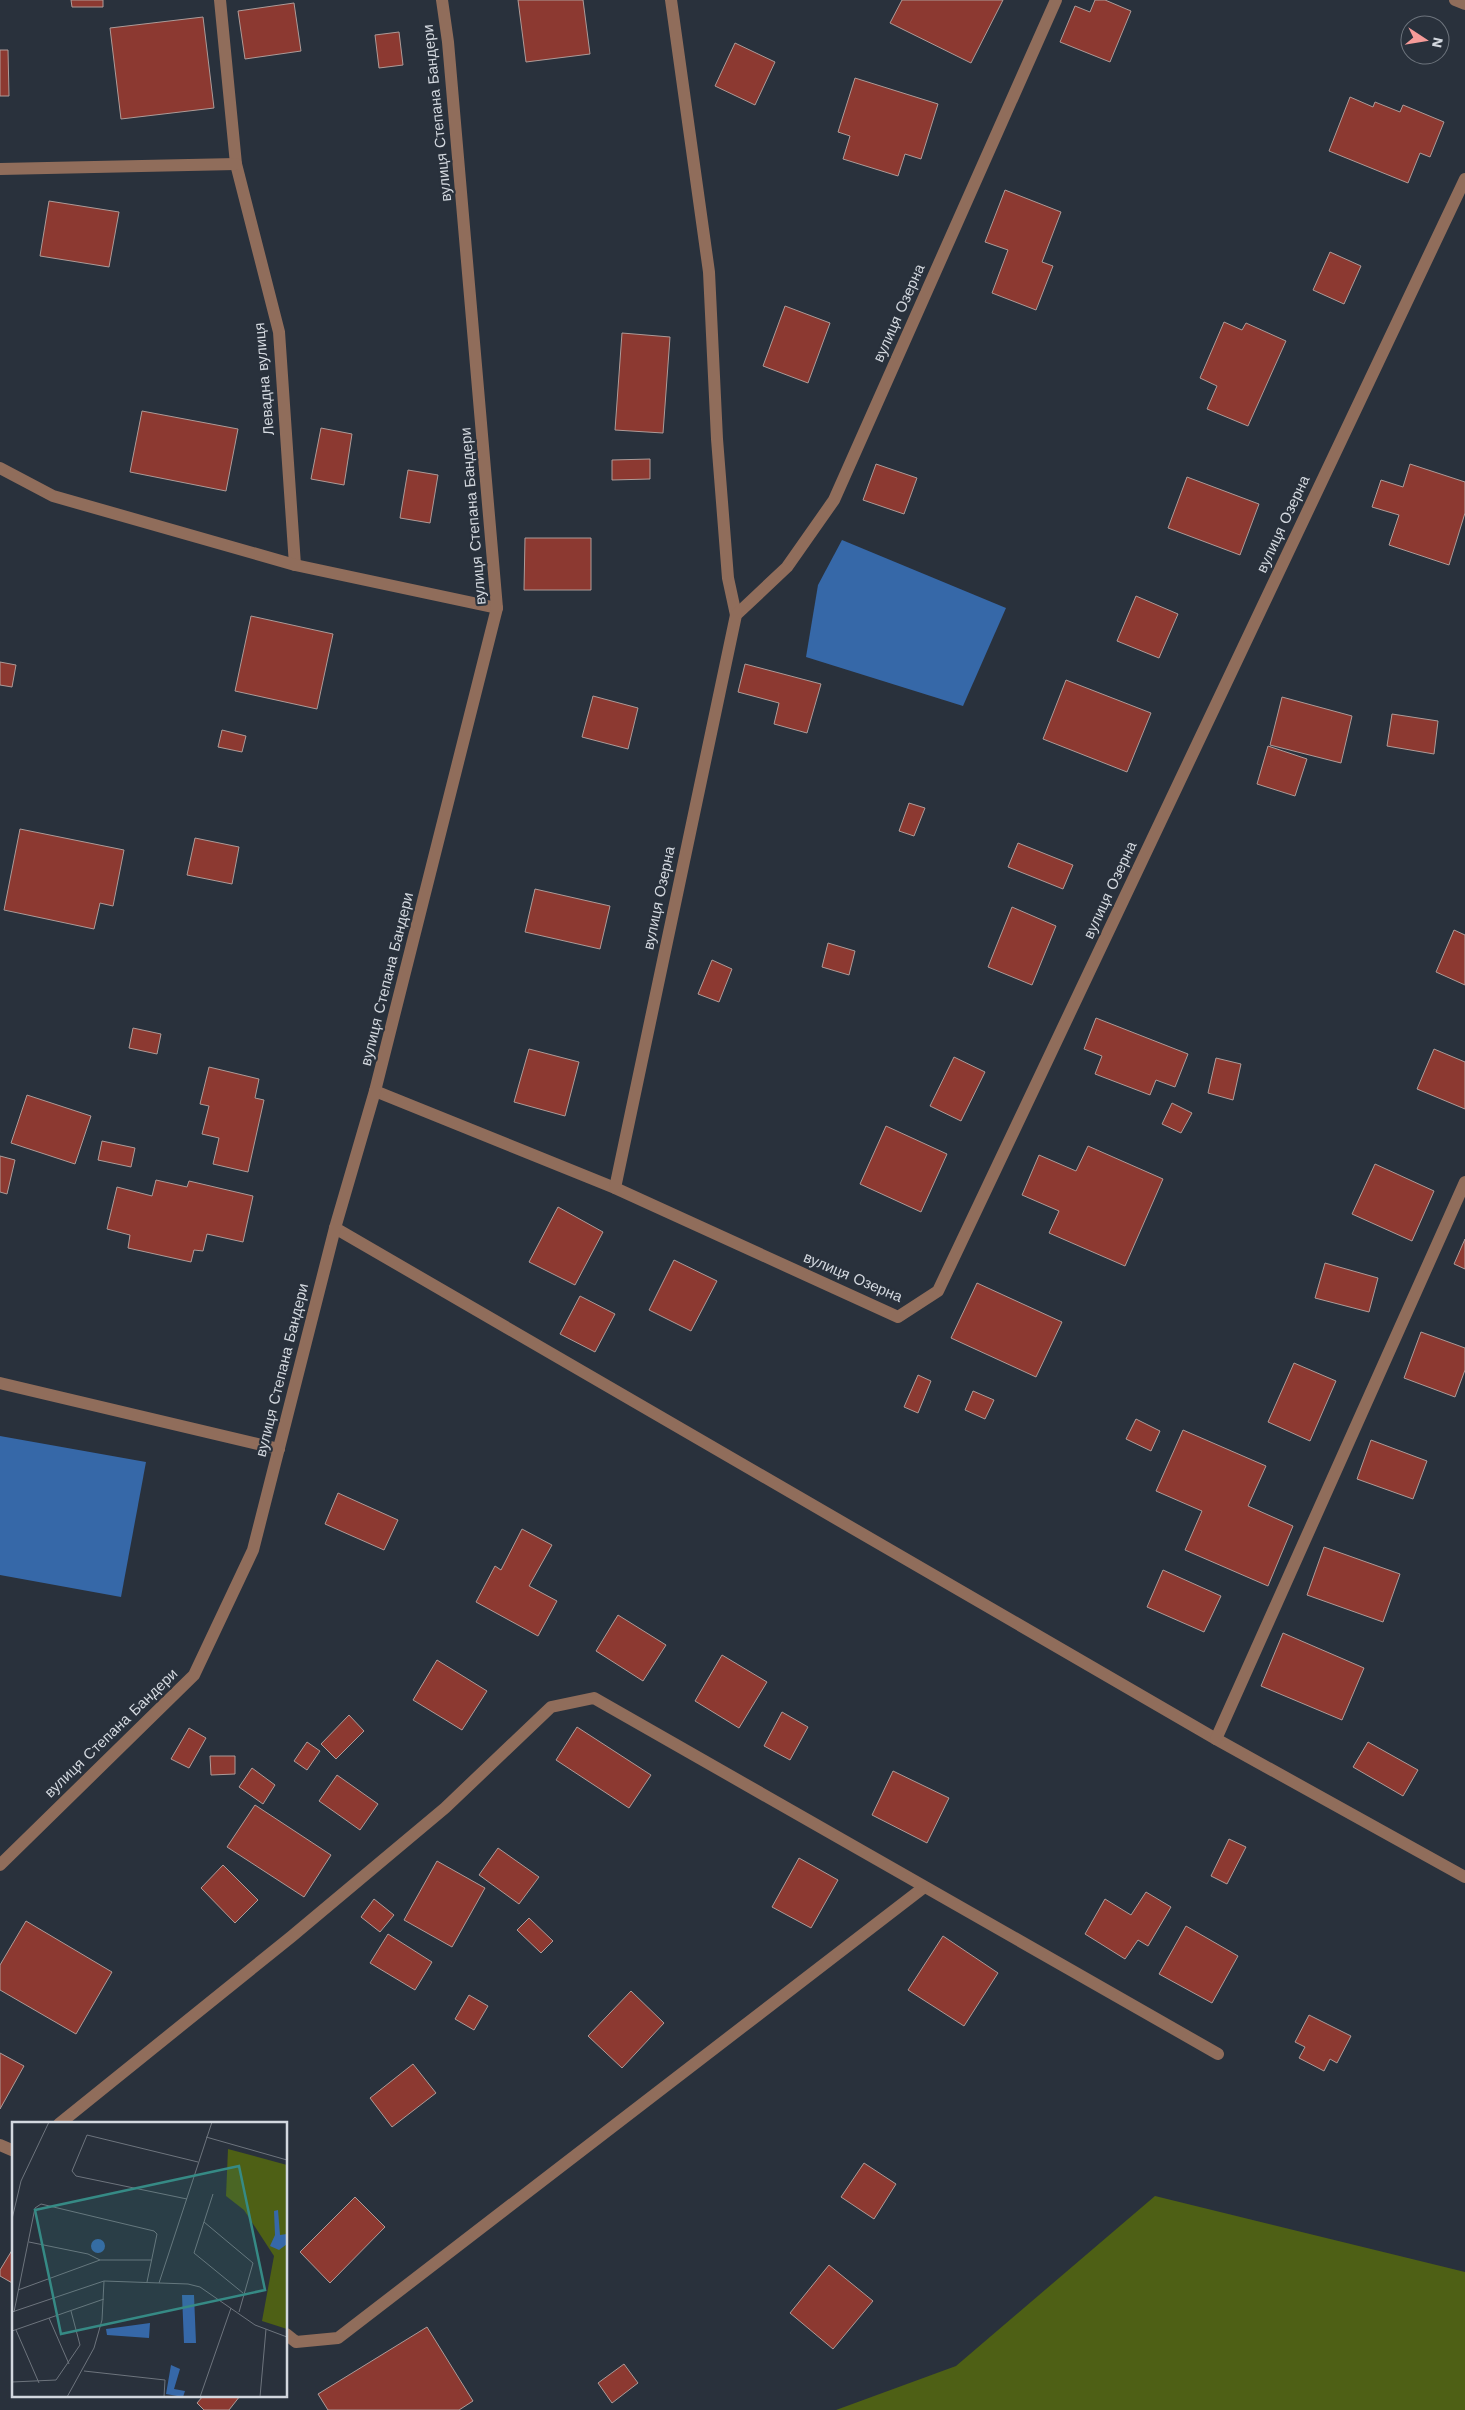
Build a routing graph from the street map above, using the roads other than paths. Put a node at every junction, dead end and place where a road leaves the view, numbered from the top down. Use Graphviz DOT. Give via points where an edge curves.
graph roads {
  1 [pos="220,0"];
  2 [pos="442,0"];
  3 [pos="671,0"];
  4 [pos="1056,0"];
  5 [pos="1455,0"];
  6 [pos="1465,4"];
  7 [pos="236,164"];
  8 [pos="0,169"];
  9 [pos="1465,179"];
  10 [pos="0,468"];
  11 [pos="295,565"];
  12 [pos="497,608"];
  13 [pos="736,615"];
  14 [pos="375,1091"];
  15 [pos="1465,1182"];
  16 [pos="615,1188"];
  17 [pos="335,1228"];
  18 [pos="0,1383"];
  19 [pos="279,1449"];
  20 [pos="1216,1739"];
  21 [pos="0,1865"];
  22 [pos="1465,1877"];
  23 [pos="923,1888"];
  24 [pos="1218,2054"];
  25 [pos="61,2122"];
  26 [pos="0,2144"];
  27 [pos="12,2149"];
  28 [pos="288,2336"];
  1 -- 7 [label="street, Левадна вулиця"];
  2 -- 12 [label="street, вулиця Степана Бандери"];
  3 -- 13 [label="street, вулиця Озерна" via="709,272 717,439 728,578"];
  4 -- 13 [label="street, вулиця Озерна" via="834,500 787,567"];
  5 -- 6 [label="street"];
  7 -- 8 [label="street"];
  7 -- 11 [label="street, Левадна вулиця" via="279,332"];
  9 -- 16 [label="street, вулиця Озерна" via="938,1291 898,1317"];
  10 -- 11 [label="street" via="53,496"];
  11 -- 12 [label="street"];
  12 -- 14 [label="street, вулиця Степана Бандери"];
  13 -- 16 [label="street, вулиця Озерна"];
  14 -- 16 [label="street, вулиця Озерна"];
  14 -- 17 [label="street, вулиця Степана Бандери"];
  15 -- 20 [label="street"];
  17 -- 19 [label="street, вулиця Степана Бандери"];
  17 -- 20 [label="street"];
  18 -- 19 [label="street"];
  19 -- 21 [label="street, вулиця Степана Бандери" via="253,1550 194,1675"];
  20 -- 22 [label="street"];
  23 -- 24 [label="street"];
  23 -- 25 [label="street" via="594,1698 551,1707 445,1808"];
  23 -- 28 [label="street" via="338,2338 296,2342"];
  26 -- 27 [label="street"];
}
